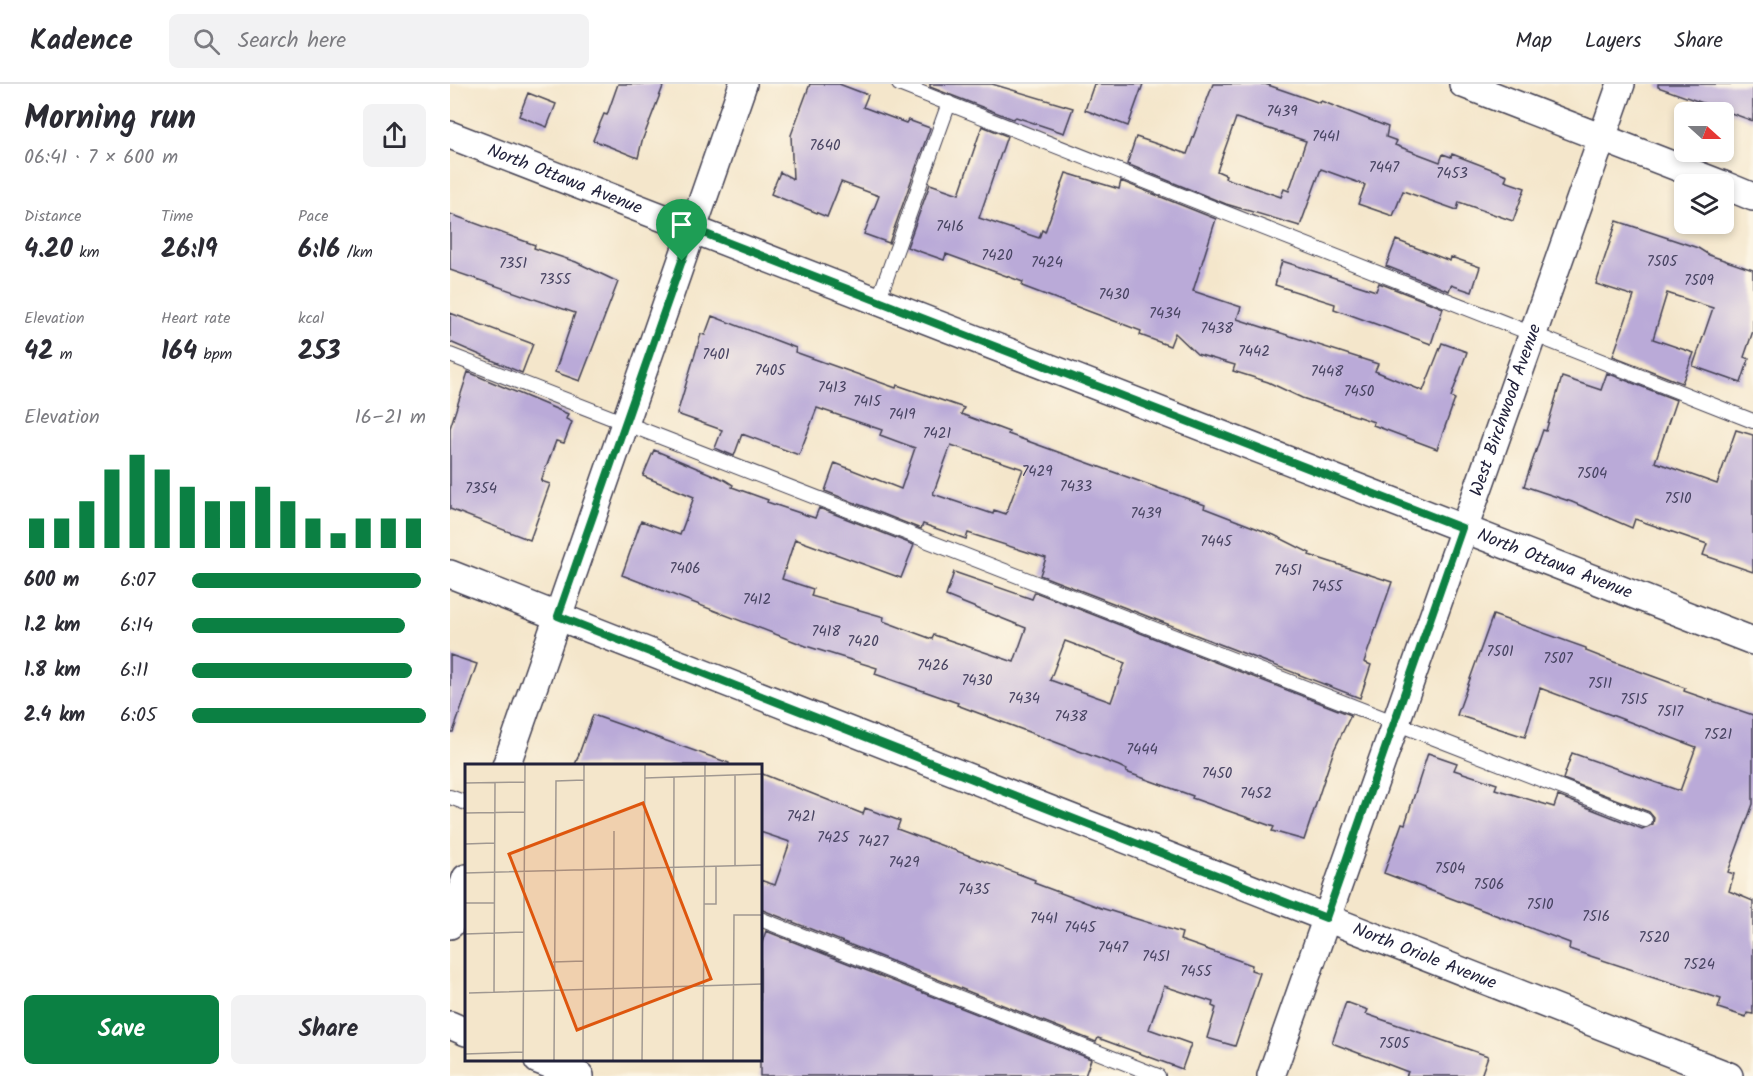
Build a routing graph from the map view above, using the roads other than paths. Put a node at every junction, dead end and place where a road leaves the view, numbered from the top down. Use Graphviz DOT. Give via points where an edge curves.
graph roads {
  1 [pos="743,84"];
  2 [pos="899,84"];
  3 [pos="1463,84"];
  4 [pos="1621,84"];
  5 [pos="949,104"];
  6 [pos="450,135"];
  7 [pos="1601,138"];
  8 [pos="1694,174"];
  9 [pos="1734,190"];
  10 [pos="1753,197"];
  11 [pos="693,229"];
  12 [pos="878,301"];
  13 [pos="1532,332"];
  14 [pos="450,355"];
  15 [pos="1753,421"];
  16 [pos="625,423"];
  17 [pos="1462,528"];
  18 [pos="450,574"];
  19 [pos="558,616"];
  20 [pos="1753,641"];
  21 [pos="1395,723"];
  22 [pos="506,764"];
  23 [pos="450,797"];
  24 [pos="465,804"];
  25 [pos="1645,820"];
  26 [pos="465,881"];
  27 [pos="1326,918"];
  28 [pos="762,920"];
  29 [pos="450,925"];
  30 [pos="450,1025"];
  31 [pos="465,1032"];
  32 [pos="543,1061"];
  33 [pos="580,1076"];
  34 [pos="1158,1076"];
  35 [pos="1271,1076"];
  36 [pos="1729,1076"];
  1 -- 11 [label="street"];
  2 -- 5 [label="lane"];
  3 -- 7 [label="street"];
  4 -- 7 [label="street, West Birchwood Avenue"];
  5 -- 12 [label="lane"];
  5 -- 13 [label="lane"];
  6 -- 11 [label="street, North Ottawa Avenue"];
  7 -- 8 [label="street"];
  7 -- 13 [label="street, West Birchwood Avenue"];
  9 -- 10 [label="street"];
  11 -- 12 [label="street, North Ottawa Avenue"];
  11 -- 16 [label="street"];
  12 -- 17 [label="street, North Ottawa Avenue"];
  13 -- 15 [label="lane"];
  13 -- 17 [label="street, West Birchwood Avenue"];
  14 -- 16 [label="lane"];
  16 -- 19 [label="street"];
  16 -- 21 [label="lane"];
  17 -- 20 [label="street, North Ottawa Avenue"];
  17 -- 21 [label="street, West Birchwood Avenue"];
  18 -- 19 [label="street, North Oriole Avenue"];
  19 -- 22 [label="street"];
  19 -- 27 [label="street, North Oriole Avenue"];
  21 -- 25 [label="lane"];
  21 -- 27 [label="street, West Birchwood Avenue"];
  23 -- 24 [label="lane"];
  26 -- 29 [label="street"];
  27 -- 35 [label="street, West Birchwood Avenue"];
  27 -- 36 [label="street, North Oriole Avenue"];
  28 -- 34 [label="lane"];
  30 -- 31 [label="street"];
  32 -- 33 [label="street"];
}
